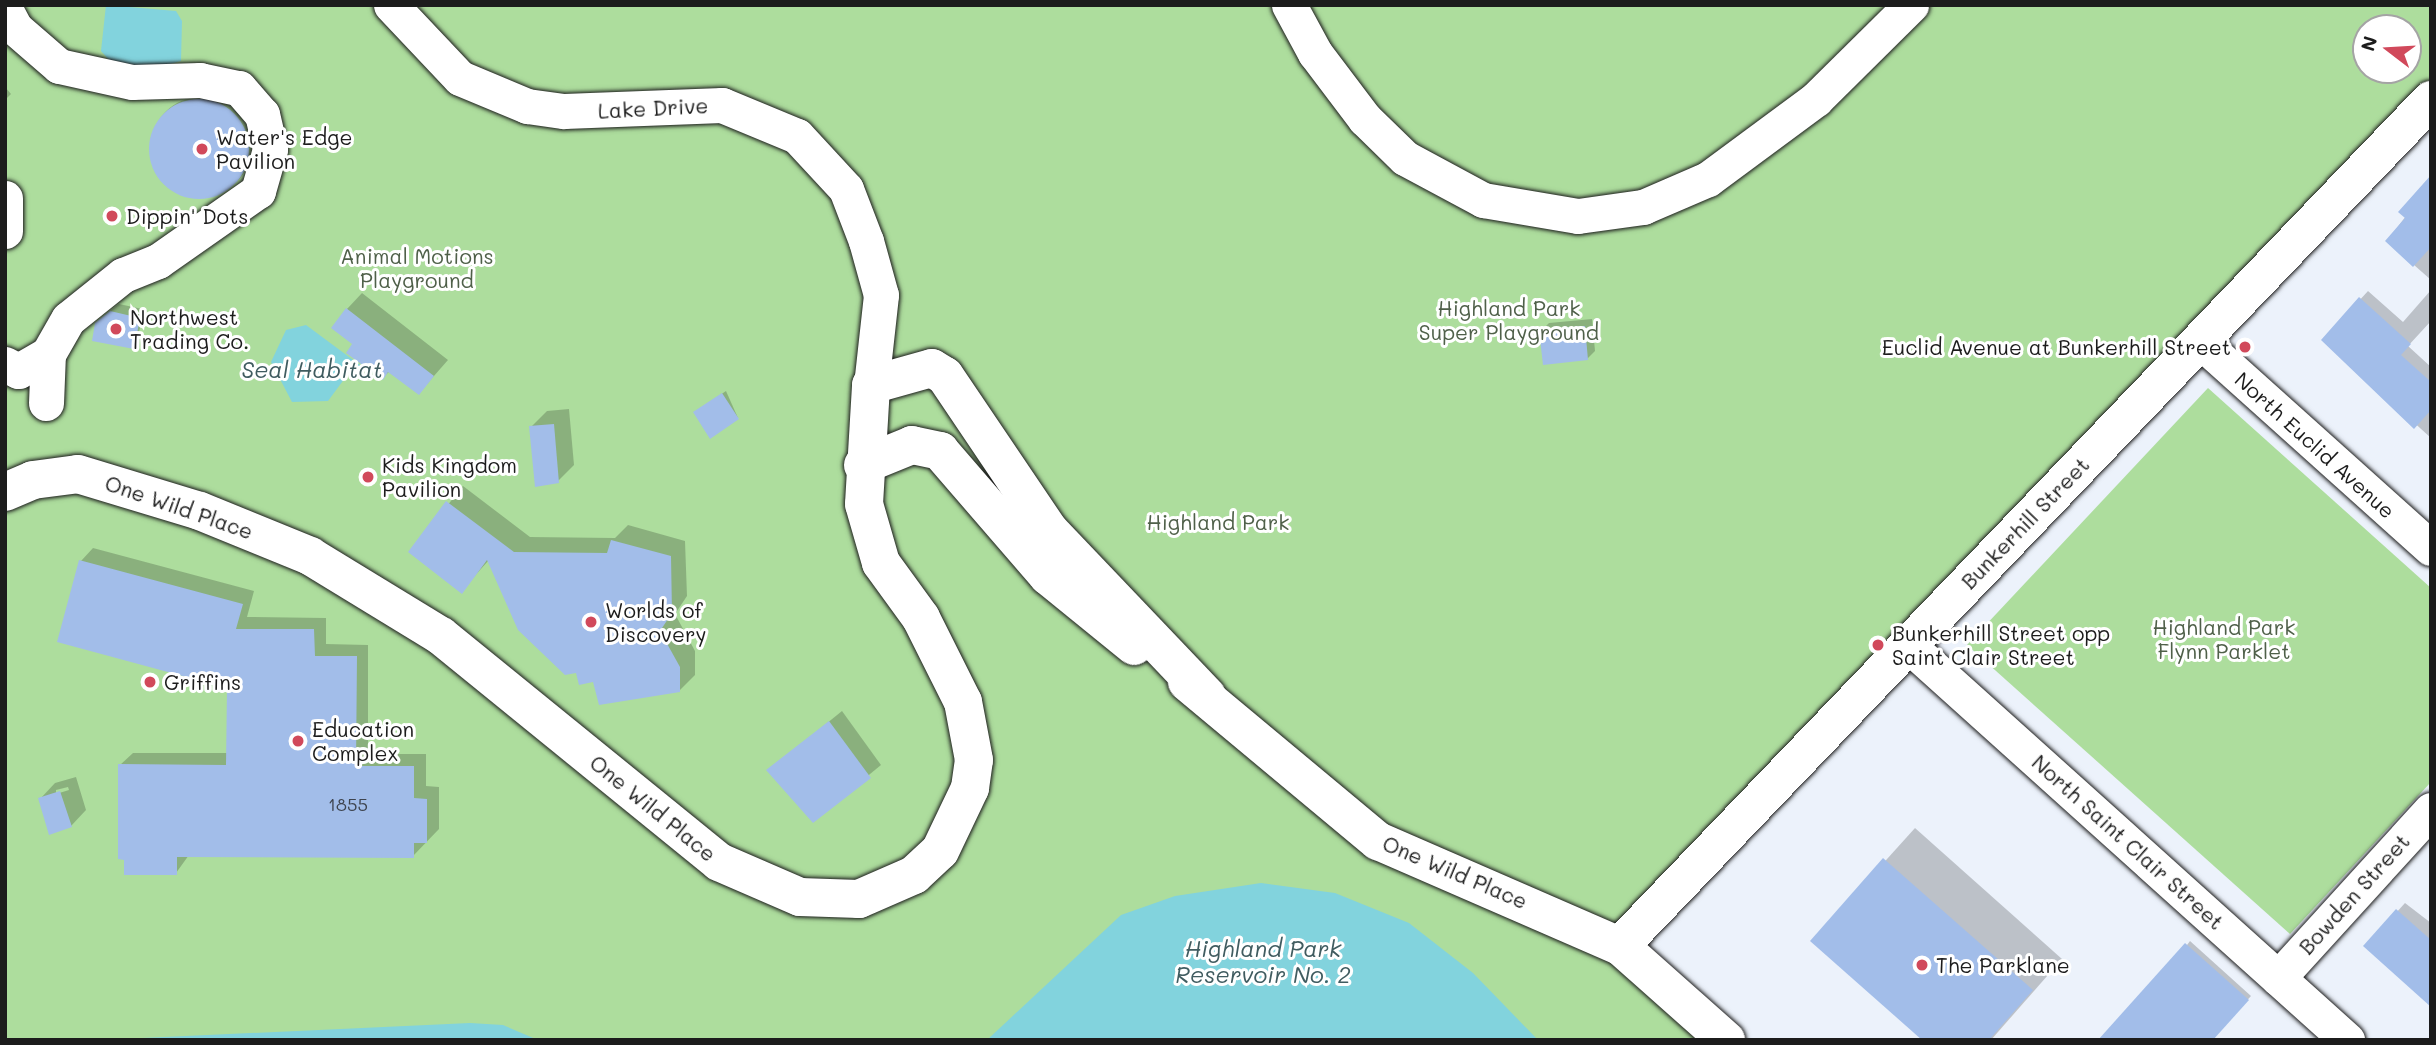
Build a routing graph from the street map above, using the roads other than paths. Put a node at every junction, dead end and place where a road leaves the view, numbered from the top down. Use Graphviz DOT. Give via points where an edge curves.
graph roads {
  1 [pos="391,5"];
  2 [pos="1289,5"];
  3 [pos="1911,5"];
  4 [pos="5,9"];
  5 [pos="2431,100"];
  6 [pos="5,198"];
  7 [pos="5,231"];
  8 [pos="2200,341"];
  9 [pos="48,354"];
  10 [pos="5,364"];
  11 [pos="871,385"];
  12 [pos="46,403"];
  13 [pos="863,465"];
  14 [pos="5,492"];
  15 [pos="2431,548"];
  16 [pos="1908,645"];
  17 [pos="1207,696"];
  18 [pos="2431,810"];
  19 [pos="1620,946"];
  20 [pos="2278,978"];
  21 [pos="1726,1040"];
  22 [pos="2347,1040"];
  1 -- 11 [label="street, Lake Drive" via="460,78 527,106 564,111 722,105 797,136 846,189 866,241 881,295"];
  2 -- 3 [label="street" via="1331,75 1405,158 1483,200 1578,216 1643,207 1708,180 1816,99"];
  4 -- 9 [label="street" via="15,28 59,66 132,82 200,80 239,88 262,114 270,149 258,191 158,261 123,275 68,319"];
  5 -- 8 [label="main road, Bunkerhill Street"];
  6 -- 7 [label="street"];
  8 -- 15 [label="street, North Euclid Avenue"];
  8 -- 16 [label="main road, Bunkerhill Street"];
  9 -- 10 [label="street" via="18,370"];
  9 -- 12 [label="street"];
  11 -- 13 [label="main road, One Wild Place"];
  11 -- 17 [label="main road, One Wild Place" via="920,366 945,376 1049,530"];
  13 -- 14 [label="main road, One Wild Place" via="870,534 951,672 974,760 961,816 940,851 914,875 884,890 836,901 767,888 719,862 441,636 310,556 200,511 78,474 33,480"];
  13 -- 17 [label="main road, One Wild Place" via="912,445 940,451 1048,576 1125,640"];
  16 -- 19 [label="main road, Bunkerhill Street"];
  16 -- 20 [label="street, North Saint Clair Street"];
  17 -- 19 [label="main road, One Wild Place" via="1378,841"];
  18 -- 20 [label="street, Bowden Street"];
  19 -- 21 [label="main road, One Wild Place"];
  20 -- 22 [label="street, North Saint Clair Street"];
}
